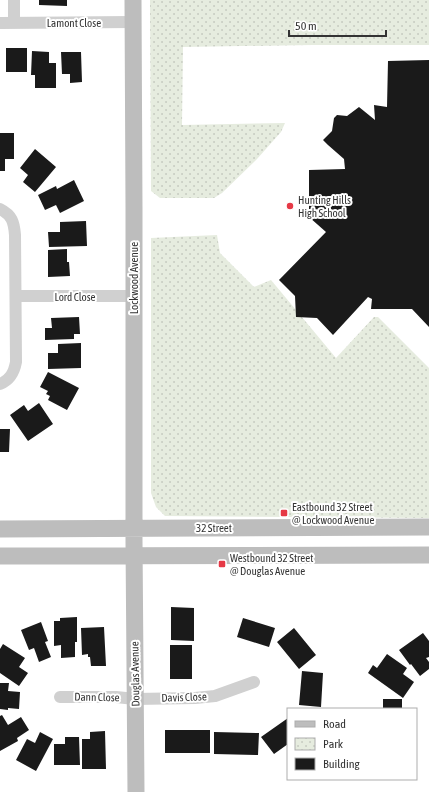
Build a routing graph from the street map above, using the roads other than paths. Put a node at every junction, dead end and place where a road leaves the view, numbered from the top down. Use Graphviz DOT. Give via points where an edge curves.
graph roads {
  1 [pos="14,0"];
  2 [pos="133,0"];
  3 [pos="133,22"];
  4 [pos="0,23"];
  5 [pos="14,23"];
  6 [pos="0,209"];
  7 [pos="16,296"];
  8 [pos="134,296"];
  9 [pos="0,384"];
  10 [pos="429,528"];
  11 [pos="0,529"];
  12 [pos="134,529"];
  13 [pos="429,555"];
  14 [pos="0,556"];
  15 [pos="134,556"];
  16 [pos="254,682"];
  17 [pos="60,697"];
  18 [pos="135,699"];
  19 [pos="136,792"];
  1 -- 5 [label="street"];
  2 -- 3 [label="street, Lockwood Avenue"];
  3 -- 5 [label="street, Lamont Close"];
  3 -- 8 [label="street, Lockwood Avenue"];
  4 -- 5 [label="street, Lamont Close"];
  6 -- 7 [label="street" via="7,212 14,226"];
  7 -- 8 [label="street, Lord Close"];
  7 -- 9 [label="street" via="16,362 10,378"];
  8 -- 12 [label="street, Lockwood Avenue"];
  10 -- 12 [label="street, 32 Street"];
  11 -- 12 [label="street, 32 Street"];
  12 -- 15 [label="street, Lockwood Avenue"];
  13 -- 15 [label="street"];
  14 -- 15 [label="street"];
  15 -- 18 [label="street, Douglas Avenue"];
  16 -- 18 [label="street, Davis Close" via="215,696"];
  17 -- 18 [label="street, Dann Close"];
  18 -- 19 [label="street, Douglas Avenue"];
}
